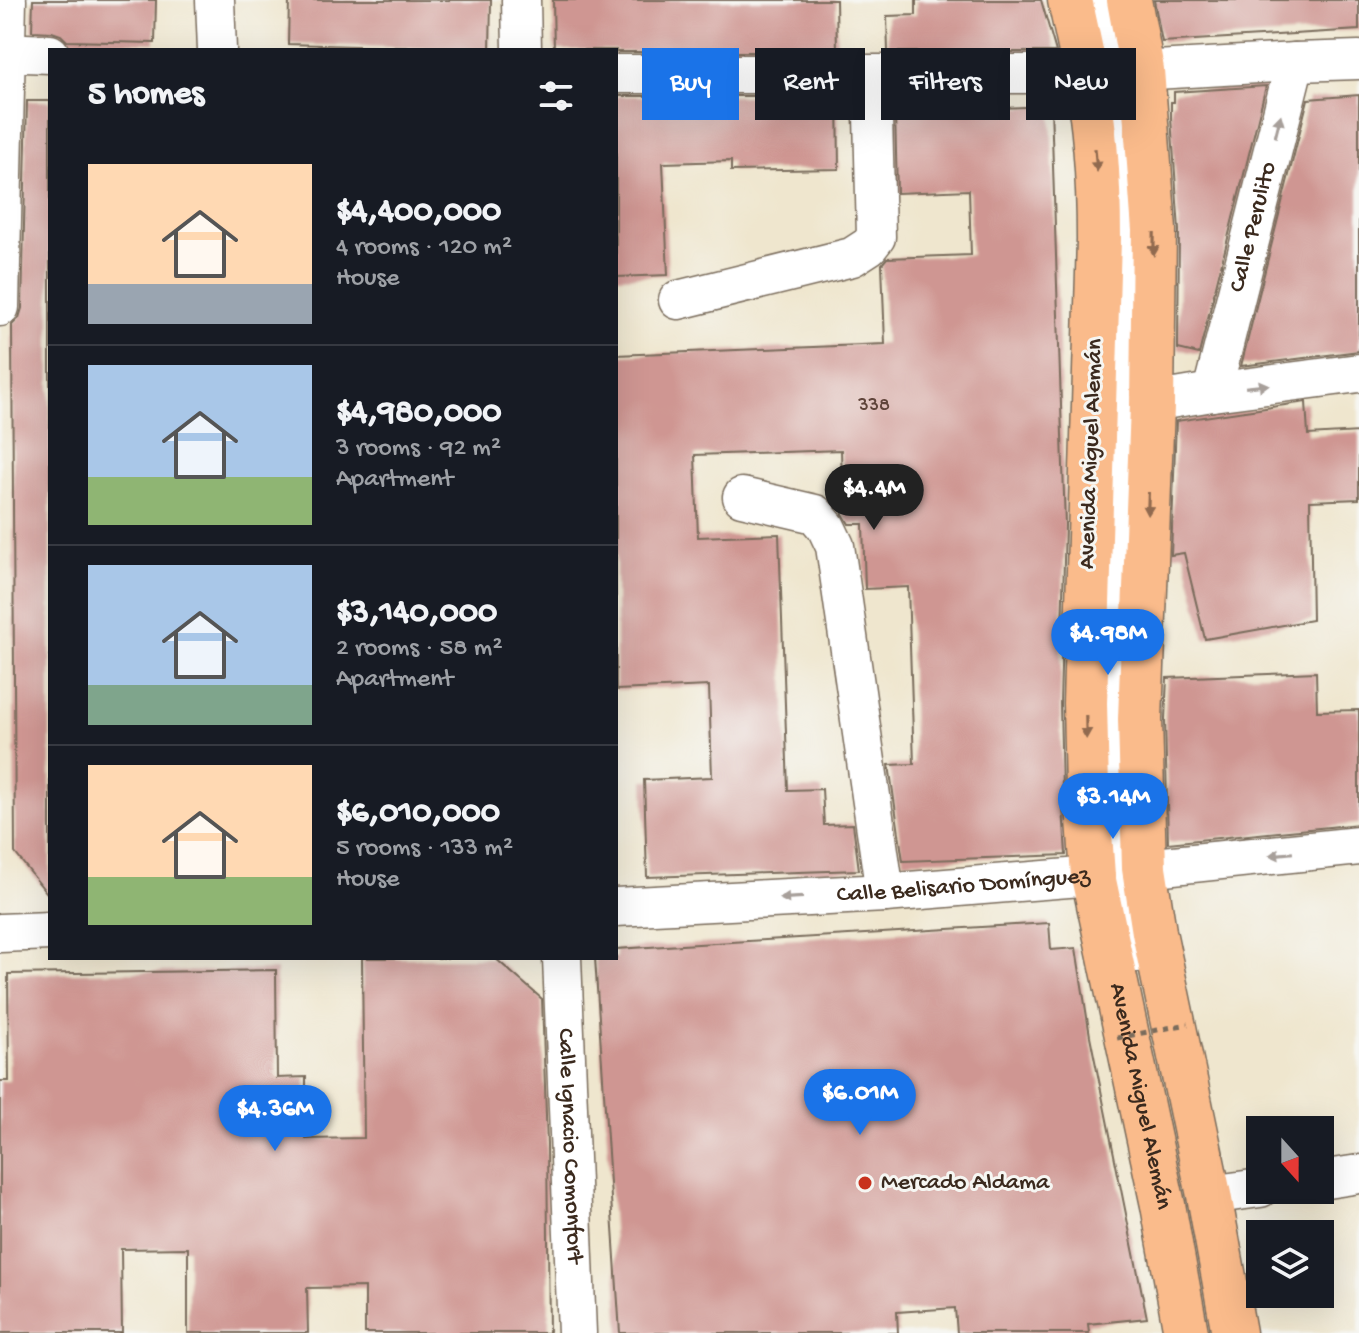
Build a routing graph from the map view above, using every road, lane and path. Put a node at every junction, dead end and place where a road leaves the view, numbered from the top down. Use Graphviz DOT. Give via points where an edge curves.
graph roads {
  1 [pos="7,0"];
  2 [pos="215,0"];
  3 [pos="521,0"];
  4 [pos="1070,0"];
  5 [pos="1100,0"];
  6 [pos="1129,0"];
  7 [pos="217,48"];
  8 [pos="522,48"];
  9 [pos="1099,48"];
  10 [pos="1109,48"];
  11 [pos="1119,48"];
  12 [pos="3,52"];
  13 [pos="48,54"];
  14 [pos="1359,60"];
  15 [pos="1295,62"];
  16 [pos="1136,71"];
  17 [pos="1026,73"];
  18 [pos="618,74"];
  19 [pos="872,75"];
  20 [pos="1100,120"];
  21 [pos="1134,120"];
  22 [pos="678,300"];
  23 [pos="0,307"];
  24 [pos="1359,373"];
  25 [pos="1212,392"];
  26 [pos="1152,402"];
  27 [pos="742,497"];
  28 [pos="1359,846"];
  29 [pos="1119,872"];
  30 [pos="885,893"];
  31 [pos="618,907"];
  32 [pos="48,931"];
  33 [pos="0,933"];
  34 [pos="562,960"];
  35 [pos="1188,1024"];
  36 [pos="1117,1038"];
  37 [pos="1359,1174"];
  38 [pos="1334,1178"];
  39 [pos="1246,1190"];
  40 [pos="1209,1195"];
  41 [pos="577,1333"];
  42 [pos="1186,1333"];
  43 [pos="1212,1333"];
  44 [pos="1234,1333"];
  1 -- 12 [label="street"];
  2 -- 7 [label="street"];
  3 -- 8 [label="street"];
  4 -- 9 [label="main road, Avenida Miguel Alemán"];
  5 -- 10 [label="street"];
  6 -- 11 [label="main road, Avenida Miguel Alemán"];
  12 -- 13 [label="street"];
  12 -- 23 [label="street"];
  14 -- 15 [label="street"];
  15 -- 16 [label="street"];
  25 -- 15 [label="street, Calle Perulito, one-way"];
  17 -- 19 [label="street"];
  18 -- 19 [label="street"];
  19 -- 22 [label="street" via="876,237 869,246 852,257"];
  20 -- 29 [label="main road, Avenida Miguel Alemán" via="1095,137 1099,189 1087,790"];
  21 -- 26 [label="main road, Avenida Miguel Alemán, one-way" via="1150,157"];
  25 -- 24 [label="street, one-way"];
  25 -- 26 [label="street"];
  26 -- 29 [label="main road, Avenida Miguel Alemán, one-way" via="1140,719"];
  27 -- 30 [label="street" via="815,514 835,546"];
  28 -- 29 [label="street, Calle Belisario Domínguez, one-way"];
  29 -- 30 [label="street, Calle Belisario Domínguez"];
  29 -- 40 [label="main road, Avenida Miguel Alemán" via="1154,932"];
  29 -- 42 [label="main road, Avenida Miguel Alemán" via="1163,1205"];
  29 -- 43 [label="street" via="1180,1154"];
  30 -- 31 [label="street, Calle Belisario Domínguez, one-way"];
  32 -- 33 [label="street"];
  34 -- 41 [label="street, Calle Ignacio Comonfort"];
  35 -- 36 [label="path, bridge"];
  37 -- 38 [label="street"];
  39 -- 40 [label="street"];
  40 -- 44 [label="main road, Avenida Miguel Alemán"];
}
